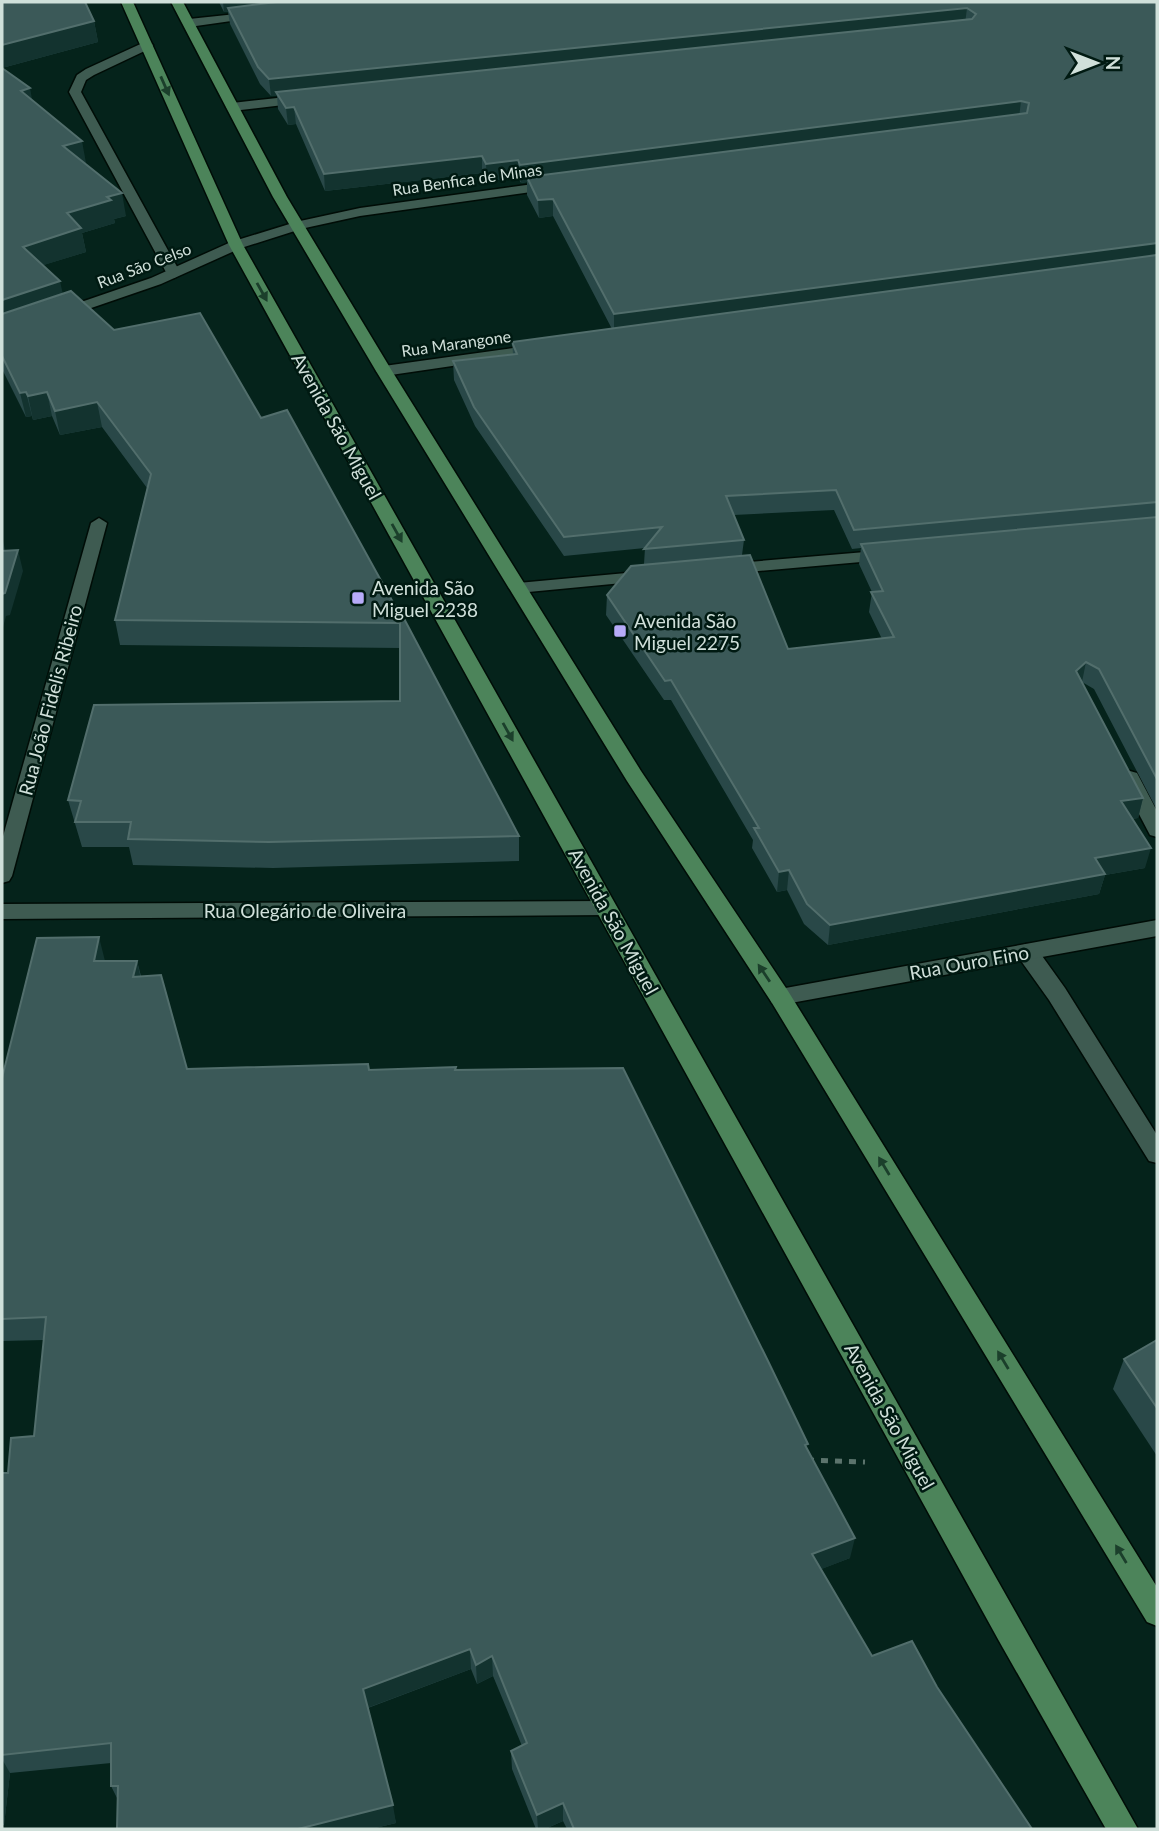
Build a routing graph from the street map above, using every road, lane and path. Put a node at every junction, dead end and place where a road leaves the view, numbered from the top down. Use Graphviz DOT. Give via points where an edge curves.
graph roads {
  1 [pos="127,2"];
  2 [pos="177,2"];
  3 [pos="267,13"];
  4 [pos="189,23"];
  5 [pos="146,45"];
  6 [pos="315,98"];
  7 [pos="232,107"];
  8 [pos="564,183"];
  9 [pos="296,226"];
  10 [pos="236,245"];
  11 [pos="174,274"];
  12 [pos="40,320"];
  13 [pos="564,346"];
  14 [pos="384,370"];
  15 [pos="99,523"];
  16 [pos="902,554"];
  17 [pos="710,571"];
  18 [pos="669,575"];
  19 [pos="518,588"];
  20 [pos="1120,760"];
  21 [pos="1157,830"];
  22 [pos="2,876"];
  23 [pos="607,908"];
  24 [pos="2,912"];
  25 [pos="1157,928"];
  26 [pos="1027,952"];
  27 [pos="780,997"];
  28 [pos="1157,1154"];
  29 [pos="804,1460"];
  30 [pos="915,1463"];
  31 [pos="1157,1612"];
  32 [pos="1123,1829"];
  1 -- 5 [label="main road, Avenida São Miguel"];
  2 -- 4 [label="main road"];
  3 -- 4 [label="street"];
  4 -- 7 [label="main road"];
  5 -- 10 [label="main road, Avenida São Miguel, one-way"];
  5 -- 11 [label="street" via="90,72 81,78 75,92"];
  6 -- 7 [label="street"];
  7 -- 9 [label="main road"];
  8 -- 9 [label="street, Rua Benfica de Minas" via="360,212"];
  9 -- 10 [label="street, Rua São Celso"];
  9 -- 14 [label="main road"];
  10 -- 11 [label="street, Rua São Celso"];
  10 -- 23 [label="main road, Avenida São Miguel, one-way"];
  11 -- 12 [label="street, Rua São Celso"];
  13 -- 14 [label="street, Rua Marangone"];
  14 -- 19 [label="main road"];
  15 -- 22 [label="street, Rua João Fidelis Ribeiro"];
  16 -- 17 [label="street"];
  18 -- 19 [label="street"];
  27 -- 19 [label="main road, one-way" via="634,776"];
  20 -- 21 [label="street"];
  23 -- 24 [label="street, Rua Olegário de Oliveira"];
  23 -- 30 [label="main road, Avenida São Miguel"];
  25 -- 26 [label="street, Rua Ouro Fino"];
  26 -- 27 [label="street, Rua Ouro Fino"];
  26 -- 28 [label="street"];
  31 -- 27 [label="main road, one-way"];
  29 -- 30 [label="path"];
  30 -- 32 [label="main road, Avenida São Miguel"];
}
